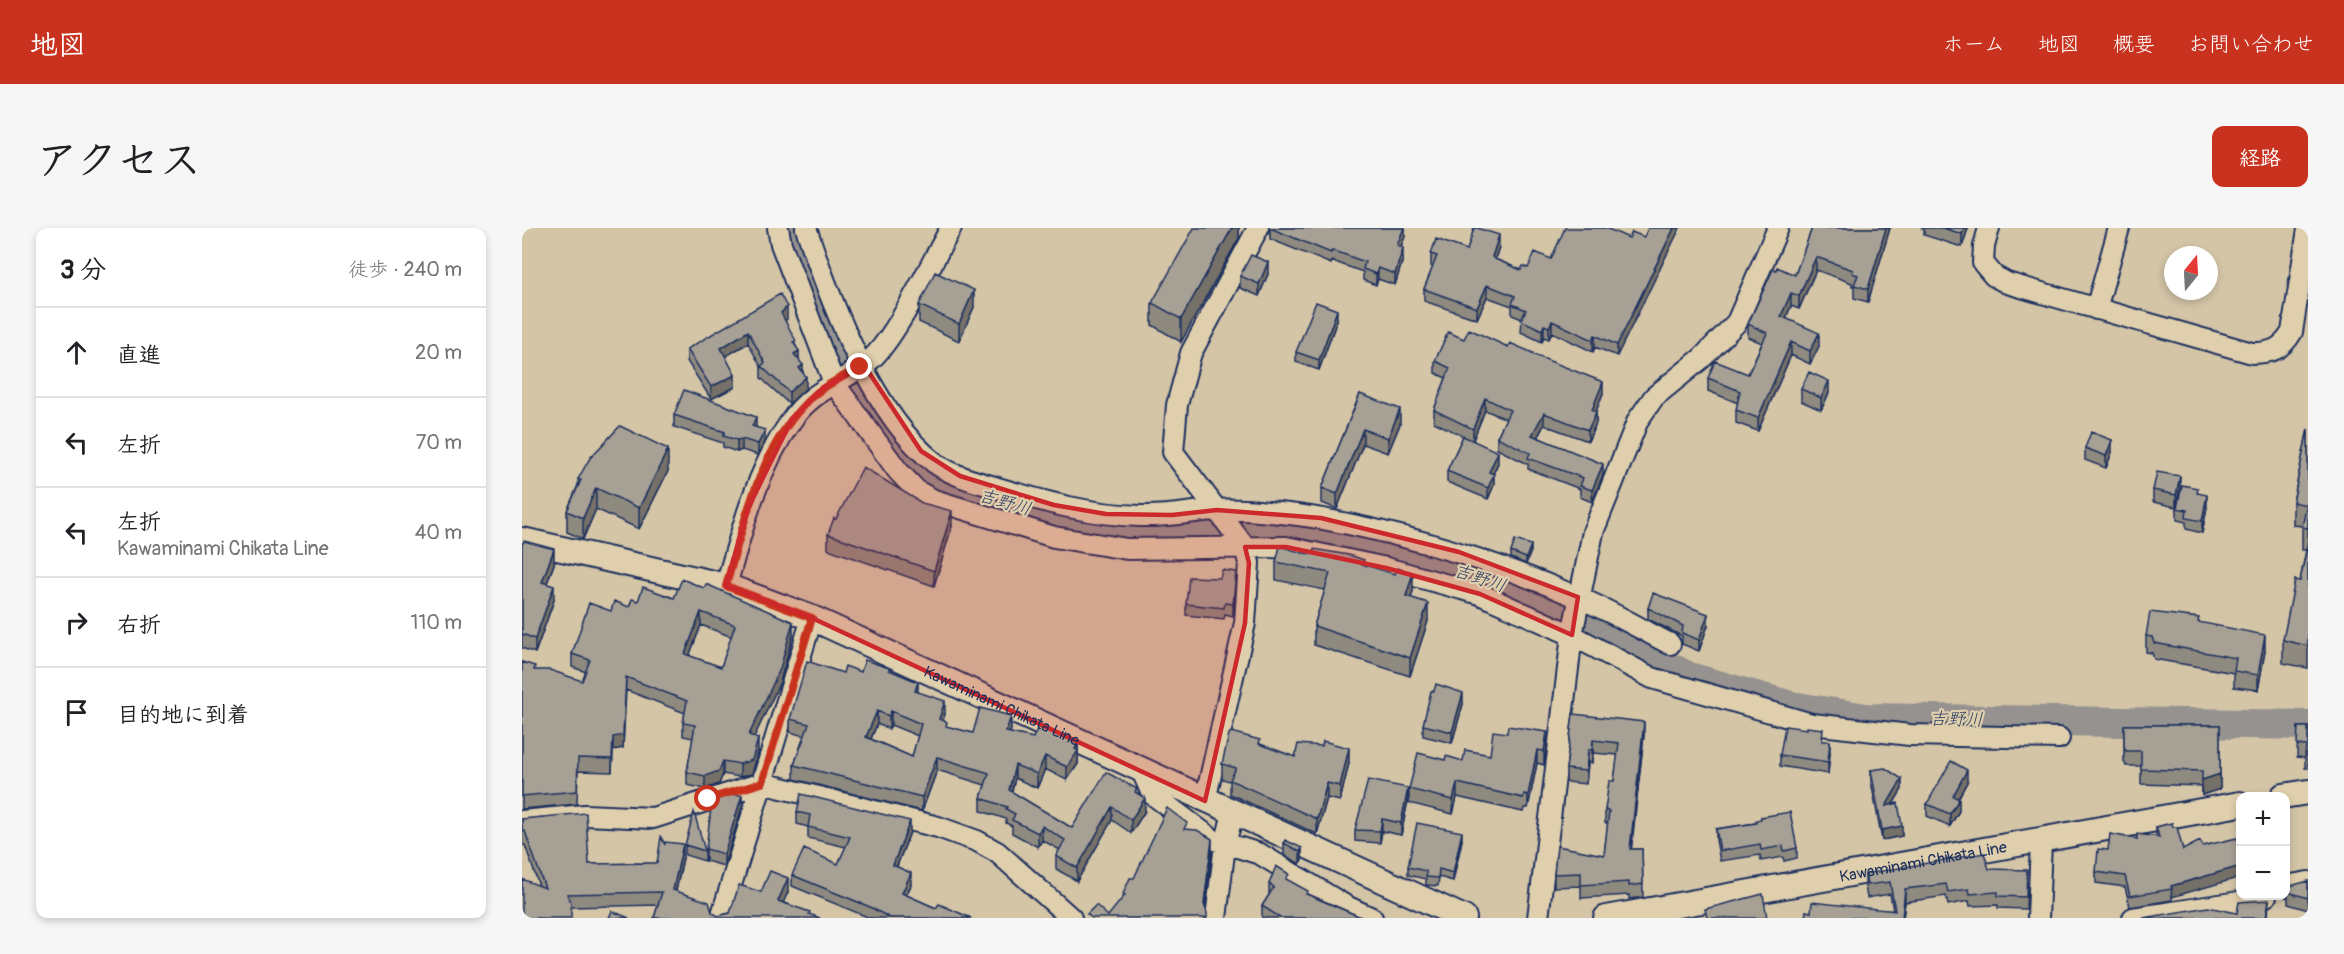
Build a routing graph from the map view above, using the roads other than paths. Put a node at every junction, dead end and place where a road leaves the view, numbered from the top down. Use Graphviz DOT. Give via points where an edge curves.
graph roads {
  1 [pos="778,228"];
  2 [pos="806,228"];
  3 [pos="951,228"];
  4 [pos="1258,228"];
  5 [pos="1778,228"];
  6 [pos="1989,228"];
  7 [pos="2119,228"];
  8 [pos="2308,229"];
  9 [pos="2096,309"];
  10 [pos="862,366"];
  11 [pos="836,382"];
  12 [pos="1219,513"];
  13 [pos="522,540"];
  14 [pos="1242,543"];
  15 [pos="726,586"];
  16 [pos="1578,597"];
  17 [pos="812,618"];
  18 [pos="1572,635"];
  19 [pos="1670,644"];
  20 [pos="2059,738"];
  21 [pos="1142,771"];
  22 [pos="762,783"];
  23 [pos="2308,792"];
  24 [pos="2290,795"];
  25 [pos="1205,801"];
  26 [pos="2236,805"];
  27 [pos="1233,813"];
  28 [pos="522,821"];
  29 [pos="2041,841"];
  30 [pos="1225,844"];
  31 [pos="2308,882"];
  32 [pos="2290,885"];
  33 [pos="2252,900"];
  34 [pos="1343,912"];
  35 [pos="1635,915"];
  36 [pos="722,918"];
  37 [pos="1071,918"];
  38 [pos="1216,918"];
  39 [pos="1372,918"];
  40 [pos="1464,918"];
  41 [pos="1538,918"];
  42 [pos="1606,918"];
  43 [pos="2038,918"];
  44 [pos="2133,918"];
  1 -- 11 [label="street"];
  2 -- 10 [label="street" via="826,288"];
  3 -- 10 [label="street" via="898,322 875,356"];
  4 -- 12 [label="street" via="1191,353 1177,405 1173,452"];
  5 -- 16 [label="street" via="1737,322 1702,358 1654,397 1638,420 1593,532"];
  6 -- 9 [label="street" via="1983,263 1994,276"];
  7 -- 9 [label="street"];
  8 -- 9 [label="street" via="2292,332 2284,345 2268,353"];
  10 -- 11 [label="street"];
  10 -- 12 [label="street" via="921,451 960,476 1054,505 1106,513"];
  11 -- 14 [label="street" via="898,471 917,491 934,500 1053,537 1127,549"];
  11 -- 15 [label="street" via="811,398 792,418 774,449 748,508"];
  12 -- 14 [label="street"];
  12 -- 16 [label="street" via="1333,521 1459,552"];
  13 -- 15 [label="main road, Kawaminami Chikata Line"];
  14 -- 18 [label="street" via="1286,547 1386,568 1480,594"];
  14 -- 25 [label="street" via="1250,563 1245,624"];
  15 -- 17 [label="main road, Kawaminami Chikata Line"];
  16 -- 18 [label="street"];
  16 -- 19 [label="street"];
  17 -- 21 [label="main road, Kawaminami Chikata Line"];
  17 -- 22 [label="street"];
  18 -- 20 [label="street" via="1652,678 1812,724 1910,735"];
  18 -- 41 [label="street"];
  21 -- 25 [label="main road, Kawaminami Chikata Line"];
  21 -- 30 [label="street" via="1152,794 1212,839"];
  22 -- 28 [label="street" via="653,818 585,815"];
  22 -- 36 [label="street"];
  22 -- 37 [label="street" via="938,827 977,841 997,852"];
  23 -- 24 [label="main road"];
  25 -- 27 [label="main road, Kawaminami Chikata Line"];
  26 -- 29 [label="main road, Kawaminami Chikata Line"];
  27 -- 30 [label="street"];
  27 -- 40 [label="main road, Kawaminami Chikata Line"];
  29 -- 35 [label="main road, Kawaminami Chikata Line"];
  29 -- 43 [label="street"];
  30 -- 34 [label="street" via="1260,854"];
  30 -- 38 [label="street"];
  31 -- 32 [label="street"];
  33 -- 44 [label="street"];
  34 -- 39 [label="street"];
  35 -- 42 [label="main road, Kawaminami Chikata Line"];
}
